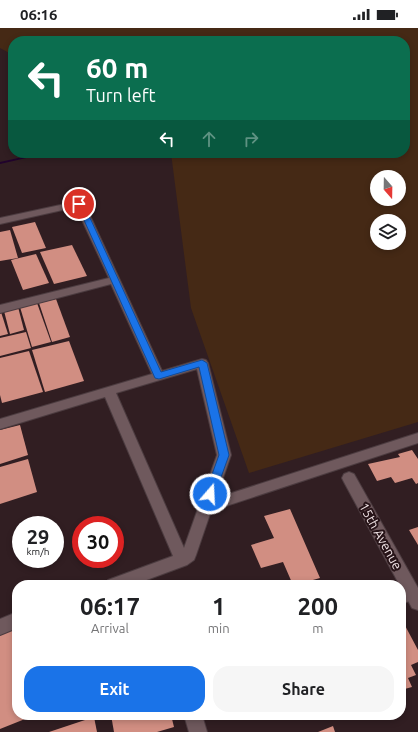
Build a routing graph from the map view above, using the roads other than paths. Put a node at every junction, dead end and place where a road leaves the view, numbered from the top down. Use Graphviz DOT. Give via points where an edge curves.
graph roads {
  1 [pos="0,221"];
  2 [pos="115,280"];
  3 [pos="0,309"];
  4 [pos="159,376"];
  5 [pos="108,391"];
  6 [pos="0,424"];
  7 [pos="418,438"];
  8 [pos="349,478"];
  9 [pos="206,507"];
  10 [pos="182,560"];
  11 [pos="127,580"];
  12 [pos="401,580"];
  13 [pos="406,589"];
  14 [pos="411,599"];
  15 [pos="12,622"];
  16 [pos="0,627"];
  17 [pos="194,720"];
  18 [pos="198,732"];
  1 -- 2 [label="street" via="79,204"];
  2 -- 3 [label="street"];
  2 -- 4 [label="street"];
  4 -- 5 [label="street"];
  4 -- 9 [label="street" via="202,363 224,455"];
  5 -- 6 [label="street"];
  5 -- 10 [label="street"];
  7 -- 9 [label="street"];
  8 -- 12 [label="street, 15th Avenue"];
  9 -- 10 [label="street" via="190,555"];
  10 -- 11 [label="street"];
  13 -- 14 [label="street, 15th Avenue"];
  15 -- 16 [label="street"];
  17 -- 18 [label="street"];
}
